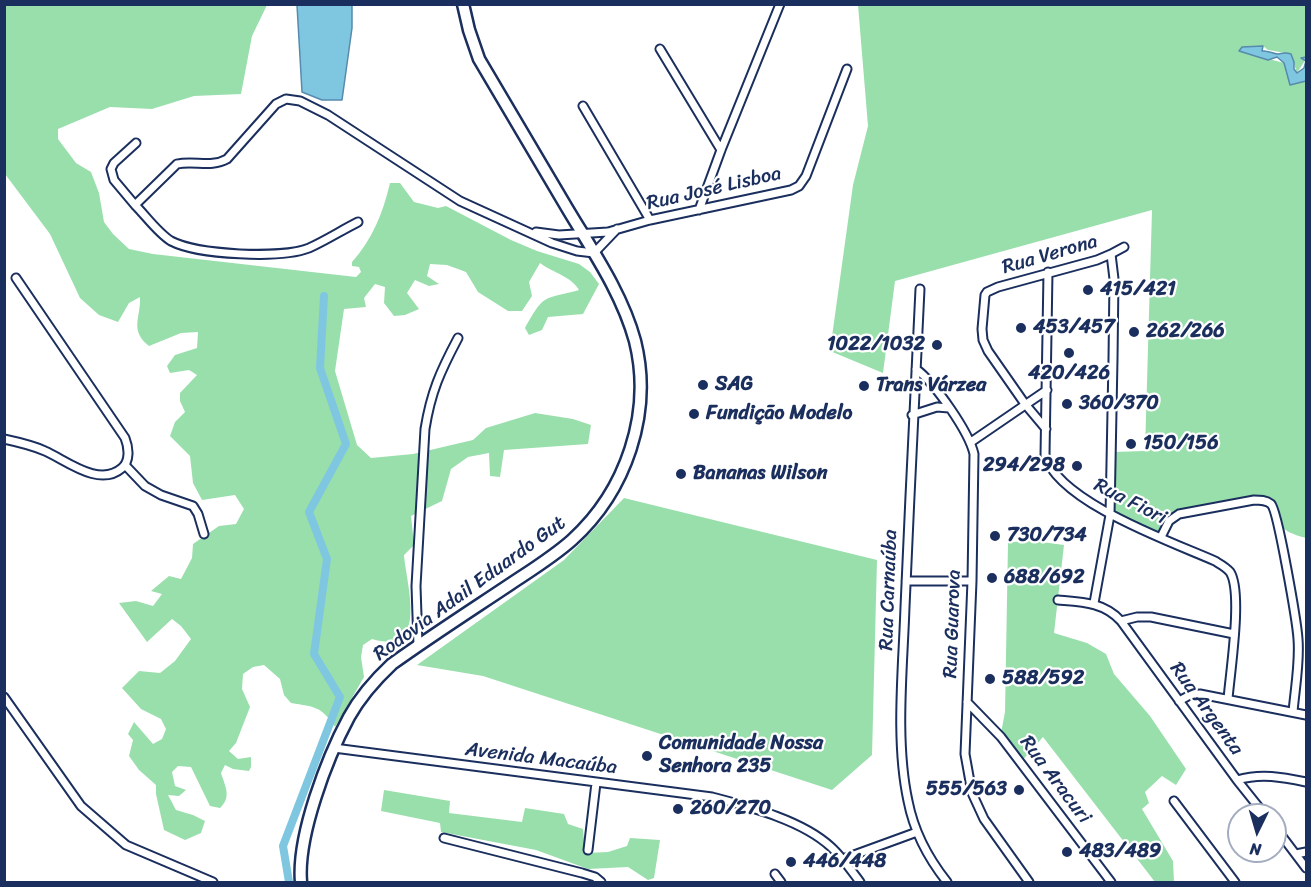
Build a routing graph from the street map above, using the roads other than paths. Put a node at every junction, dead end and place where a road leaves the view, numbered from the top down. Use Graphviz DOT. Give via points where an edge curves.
graph roads {
  1 [pos="463,4"];
  2 [pos="780,4"];
  3 [pos="660,49"];
  4 [pos="847,69"];
  5 [pos="582,106"];
  6 [pos="136,143"];
  7 [pos="721,150"];
  8 [pos="135,205"];
  9 [pos="699,210"];
  10 [pos="650,220"];
  11 [pos="358,222"];
  12 [pos="617,229"];
  13 [pos="528,231"];
  14 [pos="582,233"];
  15 [pos="1124,247"];
  16 [pos="594,253"];
  17 [pos="1112,254"];
  18 [pos="1048,272"];
  19 [pos="16,278"];
  20 [pos="920,289"];
  21 [pos="458,338"];
  22 [pos="916,369"];
  23 [pos="1047,390"];
  24 [pos="1025,404"];
  25 [pos="948,408"];
  26 [pos="912,415"];
  27 [pos="1046,429"];
  28 [pos="4,439"];
  29 [pos="971,442"];
  30 [pos="125,465"];
  31 [pos="1110,515"];
  32 [pos="204,534"];
  33 [pos="1161,537"];
  34 [pos="906,581"];
  35 [pos="972,581"];
  36 [pos="1058,600"];
  37 [pos="1094,603"];
  38 [pos="1121,621"];
  39 [pos="1234,634"];
  40 [pos="418,645"];
  41 [pos="4,697"];
  42 [pos="1228,699"];
  43 [pos="1179,701"];
  44 [pos="967,702"];
  45 [pos="1293,712"];
  46 [pos="1306,715"];
  47 [pos="334,748"];
  48 [pos="1237,780"];
  49 [pos="1306,782"];
  50 [pos="596,783"];
  51 [pos="1174,801"];
  52 [pos="1255,803"];
  53 [pos="917,832"];
  54 [pos="444,838"];
  55 [pos="1287,842"];
  56 [pos="588,850"];
  57 [pos="1306,852"];
  58 [pos="1296,854"];
  59 [pos="843,859"];
  60 [pos="1306,868"];
  61 [pos="775,874"];
  62 [pos="213,882"];
  63 [pos="301,882"];
  64 [pos="601,882"];
  65 [pos="781,882"];
  66 [pos="860,882"];
  67 [pos="946,882"];
  68 [pos="1027,882"];
  69 [pos="1111,882"];
  70 [pos="1235,882"];
  1 -- 14 [label="main road, Rodovia Adail Eduardo Gut" via="479,59"];
  2 -- 7 [label="street"];
  3 -- 7 [label="street"];
  4 -- 9 [label="street, Rua José Lisboa" via="804,182 791,190"];
  5 -- 10 [label="street"];
  6 -- 8 [label="street" via="111,169 114,180"];
  7 -- 9 [label="street"];
  8 -- 11 [label="street" via="169,240 215,251 271,255 293,252"];
  8 -- 13 [label="street" via="177,165 216,164 227,159 276,104 286,99 300,101 328,115 460,201"];
  9 -- 10 [label="street, Rua José Lisboa"];
  10 -- 12 [label="street, Rua José Lisboa"];
  12 -- 14 [label="street, Rua José Lisboa"];
  12 -- 16 [label="street"];
  13 -- 14 [label="street, Rua José Lisboa"];
  13 -- 16 [label="street" via="566,248"];
  14 -- 16 [label="main road, Rodovia Adail Eduardo Gut"];
  15 -- 17 [label="street"];
  16 -- 40 [label="main road, Rodovia Adail Eduardo Gut" via="619,299 638,357 637,425 621,474 603,505 572,540"];
  17 -- 18 [label="street, Rua Verona"];
  17 -- 31 [label="street, Rua Verona"];
  18 -- 23 [label="street, Rua Fiori"];
  18 -- 24 [label="street, Rua Verona" via="987,292 983,303 983,340"];
  19 -- 30 [label="street" via="125,438 129,449"];
  20 -- 22 [label="street, Rua Carnaúba"];
  21 -- 40 [label="street" via="438,375 425,429 416,586"];
  22 -- 25 [label="street, Rua Guarova"];
  22 -- 26 [label="street, Rua Carnaúba"];
  23 -- 24 [label="street"];
  23 -- 27 [label="street, Rua Fiori"];
  24 -- 27 [label="street, Rua Verona"];
  24 -- 29 [label="street"];
  25 -- 26 [label="street" via="937,407"];
  25 -- 29 [label="street, Rua Guarova"];
  26 -- 34 [label="street, Rua Carnaúba"];
  27 -- 31 [label="street, Rua Fiori" via="1048,465 1091,504"];
  28 -- 30 [label="street" via="46,451 84,472 104,475"];
  29 -- 35 [label="street, Rua Guarova" via="975,469"];
  30 -- 32 [label="street" via="145,486 193,506"];
  31 -- 33 [label="street, Rua Fiori"];
  31 -- 37 [label="street, Rua Verona"];
  33 -- 39 [label="street, Rua Fiori" via="1215,561 1230,572 1235,596"];
  33 -- 45 [label="street" via="1169,521 1179,514 1254,500 1271,504 1282,542 1298,639"];
  34 -- 35 [label="street"];
  34 -- 53 [label="street, Rua Carnaúba" via="902,754 908,802"];
  35 -- 44 [label="street, Rua Guarova"];
  36 -- 37 [label="street"];
  37 -- 38 [label="street, Rua Argenta"];
  38 -- 39 [label="street" via="1151,617"];
  38 -- 43 [label="street, Rua Argenta"];
  39 -- 42 [label="street, Rua Fiori"];
  40 -- 47 [label="main road, Rodovia Adail Eduardo Gut" via="376,679 349,716"];
  41 -- 62 [label="street" via="81,806 126,845"];
  42 -- 43 [label="street" via="1194,694"];
  42 -- 45 [label="street"];
  43 -- 48 [label="street, Rua Argenta"];
  44 -- 68 [label="street, Rua Guarova" via="965,754 972,793 984,819"];
  44 -- 69 [label="street, Rua Aracuri" via="1001,737"];
  45 -- 46 [label="street"];
  47 -- 50 [label="street, Avenida Macaúba"];
  47 -- 63 [label="main road, Rodovia Adail Eduardo Gut" via="304,833"];
  48 -- 49 [label="street" via="1268,775"];
  48 -- 52 [label="street, Rua Argenta"];
  50 -- 56 [label="street"];
  50 -- 59 [label="street, Avenida Macaúba" via="679,792 749,807 809,831"];
  51 -- 70 [label="street"];
  53 -- 59 [label="street"];
  53 -- 67 [label="street, Rua Carnaúba"];
  54 -- 64 [label="street" via="582,873"];
  55 -- 58 [label="street"];
  57 -- 58 [label="street"];
  58 -- 60 [label="street"];
  59 -- 66 [label="street, Avenida Macaúba"];
  61 -- 65 [label="street"];
}
